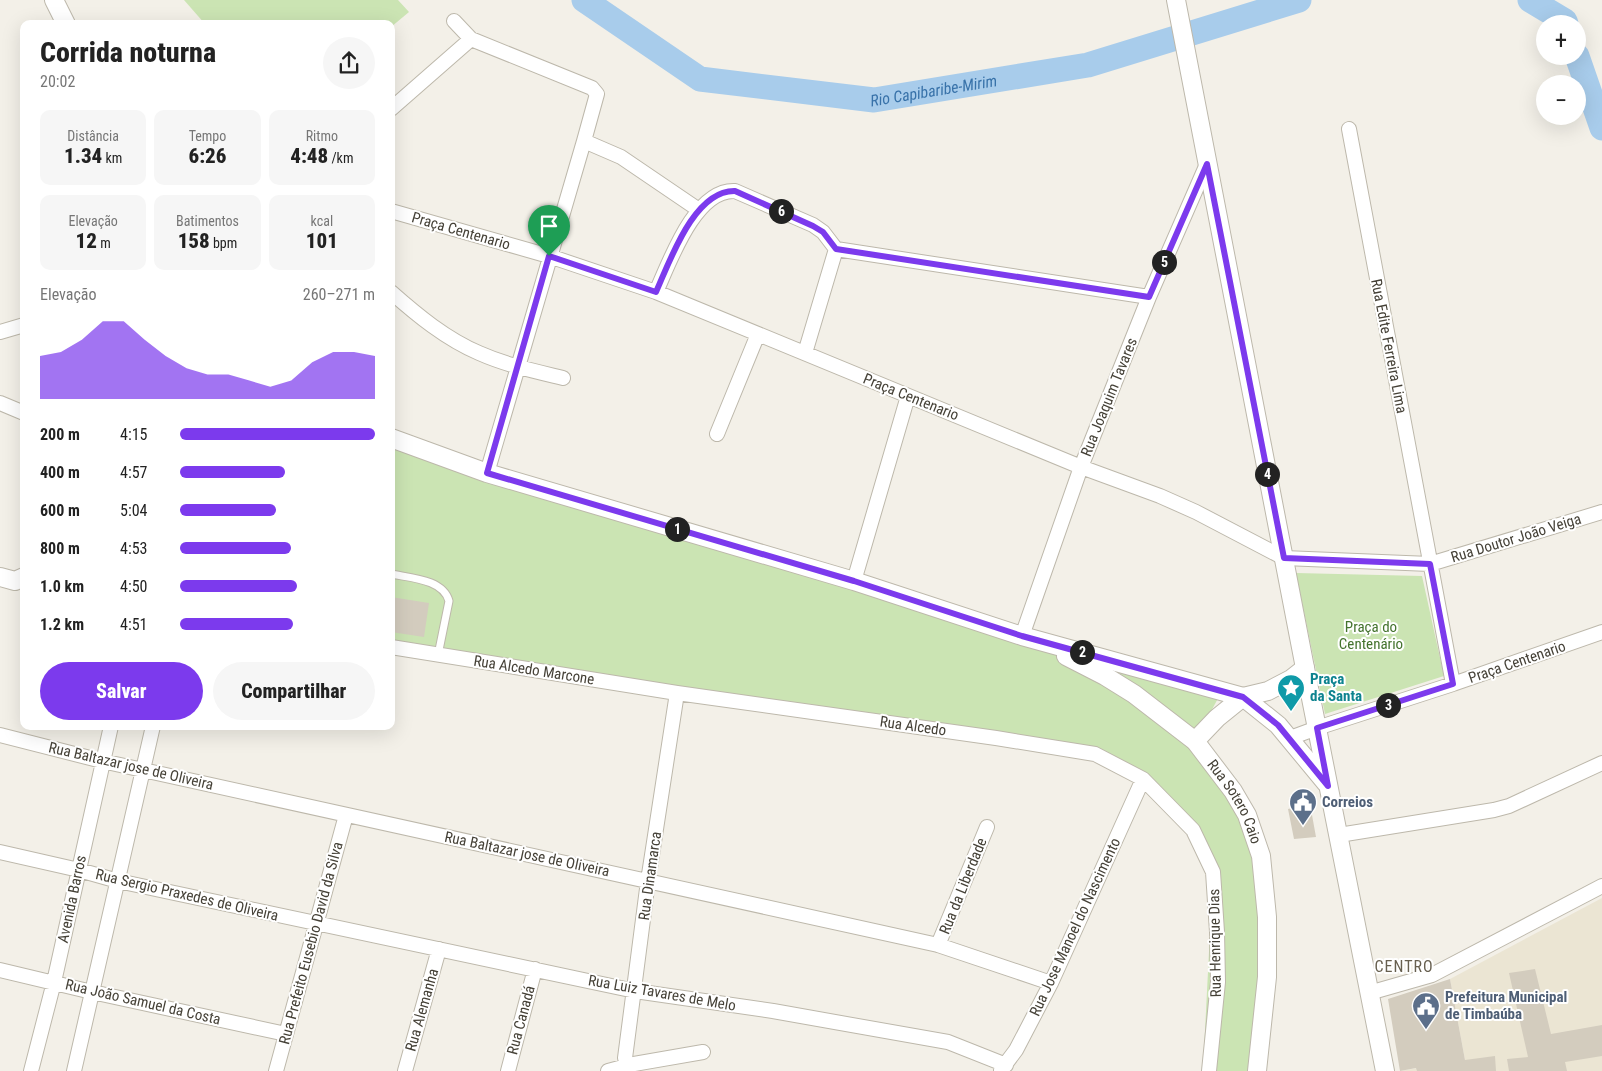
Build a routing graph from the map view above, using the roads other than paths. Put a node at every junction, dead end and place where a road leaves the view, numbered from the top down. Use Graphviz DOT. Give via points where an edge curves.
graph roads {
  1 [pos="54,0"];
  2 [pos="1176,0"];
  3 [pos="64,20"];
  4 [pos="454,21"];
  5 [pos="471,39"];
  6 [pos="395,106"];
  7 [pos="1349,129"];
  8 [pos="584,141"];
  9 [pos="1207,164"];
  10 [pos="699,210"];
  11 [pos="395,212"];
  12 [pos="836,249"];
  13 [pos="549,256"];
  14 [pos="656,292"];
  15 [pos="395,296"];
  16 [pos="1149,297"];
  17 [pos="20,326"];
  18 [pos="0,332"];
  19 [pos="758,334"];
  20 [pos="805,353"];
  21 [pos="518,368"];
  22 [pos="563,378"];
  23 [pos="908,396"];
  24 [pos="0,404"];
  25 [pos="20,412"];
  26 [pos="717,434"];
  27 [pos="395,439"];
  28 [pos="1081,467"];
  29 [pos="487,473"];
  30 [pos="1602,512"];
  31 [pos="1284,558"];
  32 [pos="1430,564"];
  33 [pos="395,575"];
  34 [pos="854,581"];
  35 [pos="1602,632"];
  36 [pos="1022,636"];
  37 [pos="395,648"];
  38 [pos="438,655"];
  39 [pos="1304,668"];
  40 [pos="1453,684"];
  41 [pos="677,693"];
  42 [pos="1243,697"];
  43 [pos="1317,728"];
  44 [pos="110,730"];
  45 [pos="152,730"];
  46 [pos="0,735"];
  47 [pos="1290,738"];
  48 [pos="1195,741"];
  49 [pos="102,761"];
  50 [pos="1602,763"];
  51 [pos="144,770"];
  52 [pos="1143,779"];
  53 [pos="1328,786"];
  54 [pos="346,815"];
  55 [pos="987,827"];
  56 [pos="1339,835"];
  57 [pos="0,852"];
  58 [pos="79,870"];
  59 [pos="118,881"];
  60 [pos="648,881"];
  61 [pos="1602,886"];
  62 [pos="316,923"];
  63 [pos="938,945"];
  64 [pos="440,949"];
  65 [pos="535,969"];
  66 [pos="0,970"];
  67 [pos="54,982"];
  68 [pos="1051,983"];
  69 [pos="634,991"];
  70 [pos="92,992"];
  71 [pos="1369,993"];
  72 [pos="286,1034"];
  73 [pos="703,1052"];
  74 [pos="625,1058"];
  75 [pos="1003,1068"];
  76 [pos="31,1071"];
  77 [pos="74,1071"];
  78 [pos="276,1071"];
  79 [pos="406,1071"];
  80 [pos="508,1071"];
  81 [pos="608,1071"];
  82 [pos="1209,1071"];
  83 [pos="1256,1071"];
  84 [pos="1385,1071"];
  1 -- 3 [label="street"];
  2 -- 9 [label="street"];
  4 -- 5 [label="street"];
  5 -- 6 [label="street"];
  5 -- 8 [label="street" via="595,90 596,98"];
  7 -- 32 [label="street, Rua Edite Ferreira Lima"];
  8 -- 10 [label="street" via="622,157"];
  8 -- 13 [label="street"];
  9 -- 16 [label="street, Rua Joaquim Tavares"];
  9 -- 31 [label="street"];
  10 -- 12 [label="street" via="722,192 735,191 823,232"];
  10 -- 14 [label="street" via="686,229"];
  11 -- 13 [label="street, Praça Centenario"];
  12 -- 16 [label="street"];
  12 -- 20 [label="street"];
  13 -- 14 [label="street, Praça Centenario"];
  13 -- 21 [label="street"];
  14 -- 19 [label="street, Praça Centenario"];
  15 -- 21 [label="street" via="448,336 478,353"];
  16 -- 28 [label="street, Rua Joaquim Tavares"];
  17 -- 18 [label="street"];
  19 -- 20 [label="street, Praça Centenario"];
  19 -- 26 [label="street"];
  20 -- 23 [label="street, Praça Centenario"];
  21 -- 22 [label="street"];
  21 -- 29 [label="street"];
  23 -- 28 [label="street, Praça Centenario"];
  23 -- 34 [label="street"];
  24 -- 25 [label="street"];
  27 -- 29 [label="street"];
  28 -- 31 [label="street, Praça Centenario" via="1196,512"];
  28 -- 36 [label="street, Rua Joaquim Tavares"];
  29 -- 34 [label="street"];
  30 -- 32 [label="street, Rua Doutor João Veiga"];
  31 -- 32 [label="street, Praça Centenario"];
  31 -- 39 [label="street"];
  32 -- 40 [label="street, Rua Edite Ferreira Lima"];
  33 -- 38 [label="lane" via="438,586 448,596"];
  34 -- 36 [label="street"];
  35 -- 40 [label="street, Praça Centenario"];
  36 -- 42 [label="street"];
  36 -- 48 [label="street, Rua Sotero Caio" via="1082,664 1134,694"];
  37 -- 38 [label="street, Rua Alcedo Marcone"];
  38 -- 41 [label="street, Rua Alcedo Marcone"];
  39 -- 42 [label="street" via="1268,691"];
  39 -- 43 [label="street"];
  40 -- 43 [label="street, Praça Centenario"];
  41 -- 52 [label="street, Rua Alcedo" via="1095,754"];
  41 -- 60 [label="street, Rua Dinamarca"];
  42 -- 47 [label="street"];
  42 -- 48 [label="street"];
  43 -- 47 [label="street, Praça Centenario"];
  43 -- 53 [label="street"];
  44 -- 49 [label="street, Avenida Barros"];
  45 -- 51 [label="street"];
  46 -- 49 [label="street, Rua Baltazar jose de Oliveira"];
  47 -- 53 [label="street"];
  48 -- 83 [label="street, Rua Sotero Caio" via="1233,790 1247,815 1261,856 1267,977"];
  49 -- 51 [label="street, Rua Baltazar jose de Oliveira"];
  49 -- 58 [label="street, Avenida Barros"];
  50 -- 56 [label="street" via="1509,806 1477,814"];
  51 -- 54 [label="street, Rua Baltazar jose de Oliveira"];
  51 -- 59 [label="street"];
  52 -- 68 [label="street, Rua Jose Manoel do Nascimento"];
  52 -- 82 [label="street, Rua Henrique Dias" via="1193,830 1213,872 1218,982"];
  53 -- 56 [label="street"];
  54 -- 60 [label="street, Rua Baltazar jose de Oliveira"];
  54 -- 62 [label="street, Rua Prefeito Eusebio David da Silva"];
  55 -- 63 [label="street, Rua da Liberdade"];
  56 -- 71 [label="street"];
  57 -- 58 [label="street, Rua Sergio Praxedes de Oliveira"];
  58 -- 59 [label="street, Rua Sergio Praxedes de Oliveira"];
  58 -- 67 [label="street, Avenida Barros"];
  59 -- 62 [label="street, Rua Sergio Praxedes de Oliveira"];
  59 -- 70 [label="street"];
  60 -- 63 [label="street, Rua Baltazar jose de Oliveira"];
  60 -- 69 [label="street, Rua Dinamarca"];
  61 -- 71 [label="street" via="1432,975"];
  62 -- 64 [label="street, Rua Luiz Tavares de Melo"];
  62 -- 72 [label="street, Rua Prefeito Eusebio David da Silva"];
  63 -- 68 [label="street, Rua Baltazar jose de Oliveira"];
  64 -- 65 [label="street, Rua Luiz Tavares de Melo"];
  64 -- 79 [label="street, Rua Alemanha"];
  65 -- 69 [label="street, Rua Luiz Tavares de Melo"];
  65 -- 80 [label="street, Rua Canadá"];
  66 -- 67 [label="street, Rua João Samuel da Costa"];
  67 -- 70 [label="street, Rua João Samuel da Costa"];
  67 -- 76 [label="street, Avenida Barros"];
  68 -- 75 [label="street, Rua Jose Manoel do Nascimento"];
  69 -- 74 [label="street, Rua Dinamarca"];
  69 -- 75 [label="street, Rua Luiz Tavares de Melo" via="773,1011 948,1042"];
  70 -- 72 [label="street, Rua João Samuel da Costa"];
  70 -- 77 [label="street"];
  71 -- 84 [label="street"];
  72 -- 78 [label="street, Rua Prefeito Eusebio David da Silva"];
  73 -- 81 [label="street"];
}
